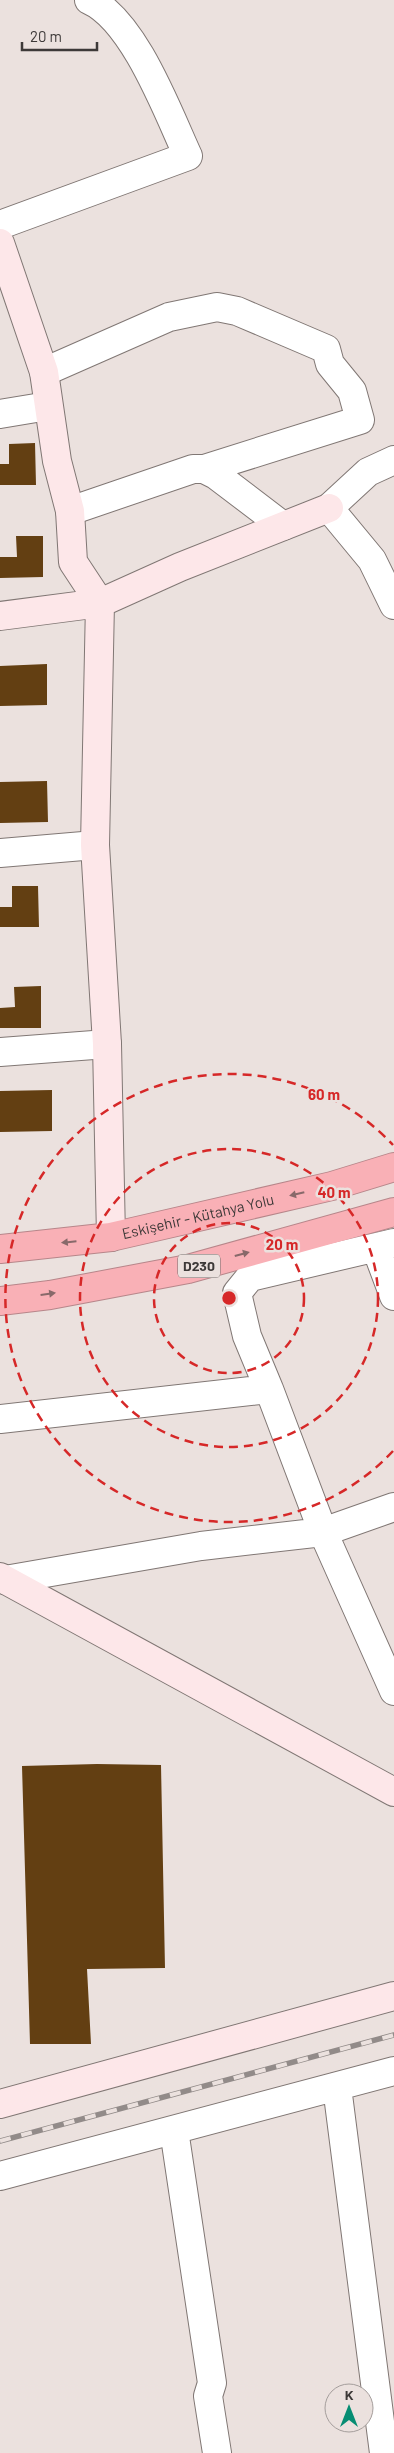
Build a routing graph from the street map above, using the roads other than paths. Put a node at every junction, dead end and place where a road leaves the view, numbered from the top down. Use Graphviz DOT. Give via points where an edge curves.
graph roads {
  1 [pos="89,0"];
  2 [pos="0,225"];
  3 [pos="0,243"];
  4 [pos="44,372"];
  5 [pos="48,406"];
  6 [pos="0,414"];
  7 [pos="394,460"];
  8 [pos="204,469"];
  9 [pos="329,508"];
  10 [pos="70,511"];
  11 [pos="283,526"];
  12 [pos="100,603"];
  13 [pos="394,605"];
  14 [pos="0,616"];
  15 [pos="94,845"];
  16 [pos="0,853"];
  17 [pos="107,1044"];
  18 [pos="0,1052"];
  19 [pos="394,1167"];
  20 [pos="394,1212"];
  21 [pos="111,1237"];
  22 [pos="385,1245"];
  23 [pos="0,1249"];
  24 [pos="394,1296"];
  25 [pos="0,1301"];
  26 [pos="269,1389"];
  27 [pos="0,1419"];
  28 [pos="394,1507"];
  29 [pos="323,1532"];
  30 [pos="2,1578"];
  31 [pos="394,1691"];
  32 [pos="394,1792"];
  33 [pos="394,1996"];
  34 [pos="394,2071"];
  35 [pos="337,2087"];
  36 [pos="0,2104"];
  37 [pos="174,2130"];
  38 [pos="0,2176"];
  39 [pos="217,2453"];
  40 [pos="384,2453"];
  1 -- 2 [label="street" via="126,31 188,156"];
  3 -- 4 [label="street"];
  4 -- 5 [label="street"];
  4 -- 8 [label="street" via="169,317 217,307 236,310 326,349 330,364 352,390 360,420"];
  5 -- 6 [label="street"];
  5 -- 10 [label="street"];
  7 -- 9 [label="street" via="368,472"];
  8 -- 10 [label="street" via="193,469"];
  8 -- 11 [label="street"];
  9 -- 11 [label="street"];
  9 -- 13 [label="street" via="372,560"];
  10 -- 12 [label="street" via="73,562"];
  11 -- 12 [label="street"];
  12 -- 14 [label="street"];
  12 -- 15 [label="street"];
  15 -- 16 [label="street"];
  15 -- 17 [label="street"];
  17 -- 18 [label="street"];
  17 -- 21 [label="street"];
  19 -- 21 [label="highway, Eskişehir - Kütahya Yolu, one-way" via="332,1186"];
  25 -- 20 [label="highway, D230, one-way" via="188,1269"];
  21 -- 23 [label="highway, Eskişehir - Kütahya Yolu, one-way"];
  22 -- 24 [label="street"];
  22 -- 26 [label="street" via="250,1277 238,1293 247,1336"];
  26 -- 27 [label="street"];
  26 -- 29 [label="street"];
  28 -- 29 [label="street"];
  29 -- 30 [label="street" via="201,1546"];
  29 -- 31 [label="street"];
  30 -- 32 [label="street"];
  33 -- 36 [label="street"];
  34 -- 35 [label="street"];
  35 -- 37 [label="street"];
  35 -- 40 [label="street"];
  37 -- 38 [label="street"];
  37 -- 39 [label="street" via="212,2382 208,2396"];
}
